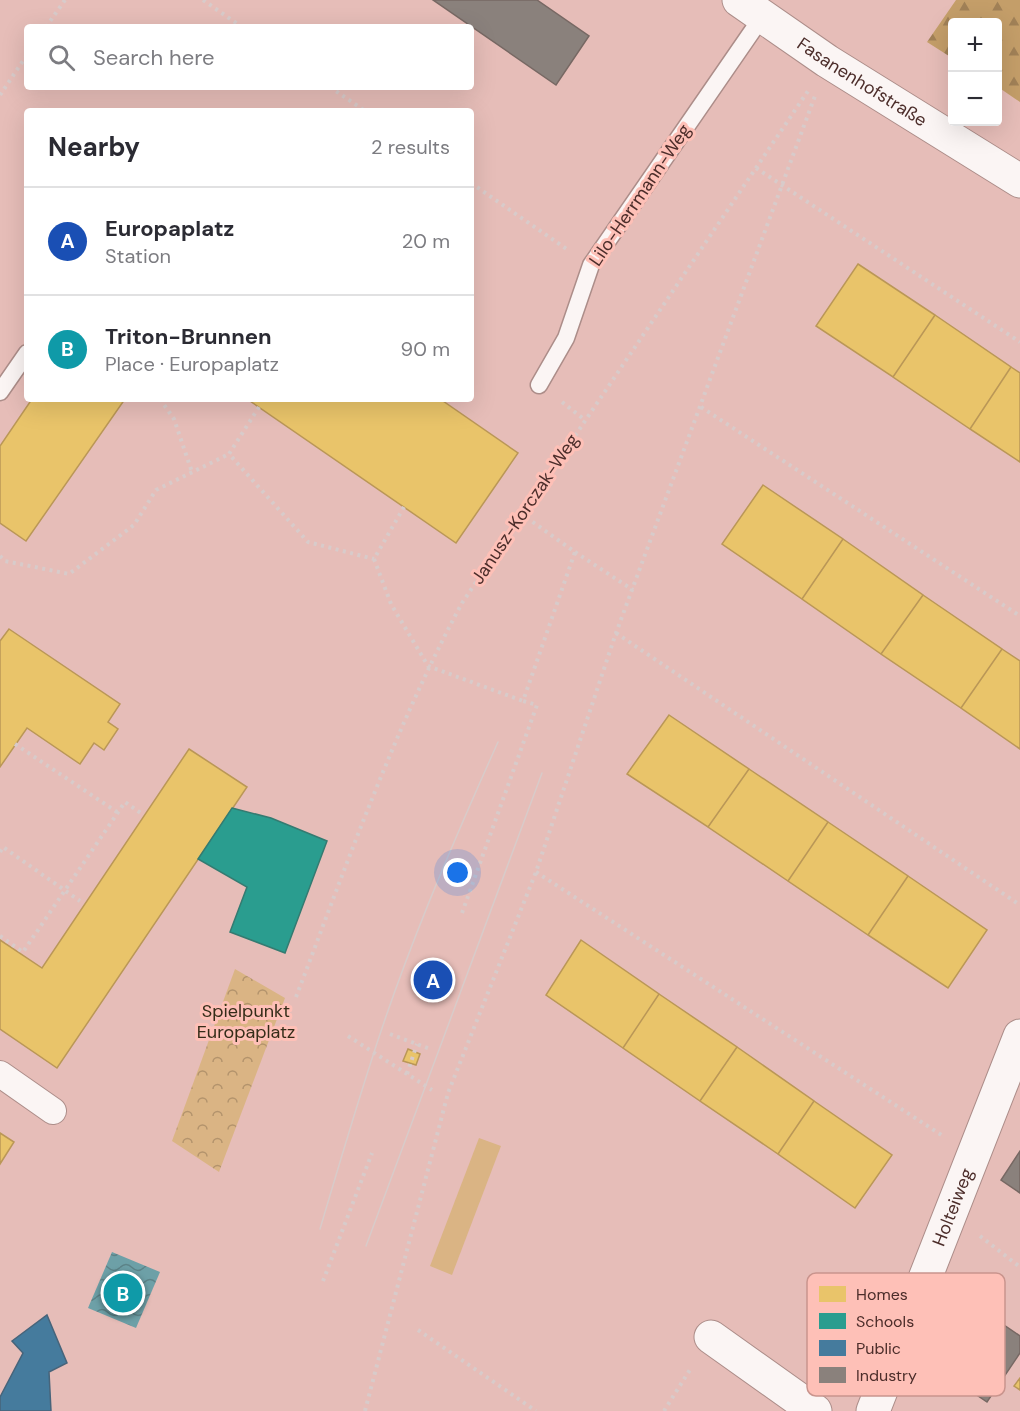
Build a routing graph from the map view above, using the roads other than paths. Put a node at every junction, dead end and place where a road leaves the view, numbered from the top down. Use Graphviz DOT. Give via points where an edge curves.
graph roads {
  1 [pos="751,8"];
  2 [pos="1020,181"];
  3 [pos="24,357"];
  4 [pos="539,385"];
  5 [pos="0,392"];
  6 [pos="1020,1036"];
  7 [pos="0,1074"];
  8 [pos="53,1111"];
  9 [pos="927,1273"];
  10 [pos="711,1337"];
  11 [pos="879,1396"];
  12 [pos="815,1411"];
  13 [pos="873,1411"];
  1 -- 2 [label="street, Fasanenhofstraße" via="827,61"];
  1 -- 4 [label="lane, Lilo-Herrmann-Weg" via="591,265 566,338"];
  3 -- 5 [label="lane"];
  6 -- 9 [label="street, Holteiweg"];
  7 -- 8 [label="street"];
  10 -- 12 [label="street"];
  11 -- 13 [label="street, Holteiweg"];
}
